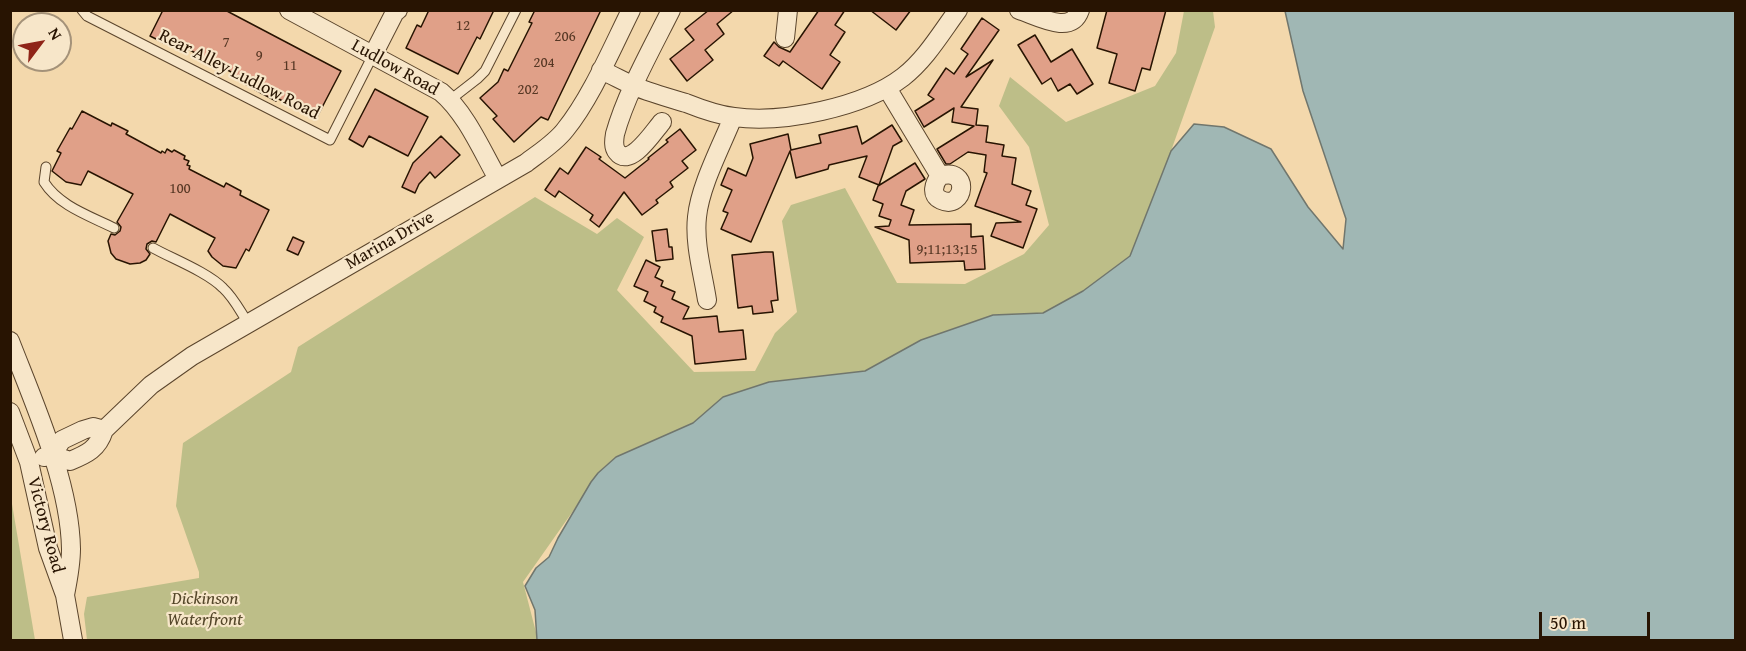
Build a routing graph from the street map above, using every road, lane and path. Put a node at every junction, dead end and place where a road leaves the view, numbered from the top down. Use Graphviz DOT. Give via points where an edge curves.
graph roads {
  1 [pos="82,10"];
  2 [pos="290,10"];
  3 [pos="516,10"];
  4 [pos="631,10"];
  5 [pos="671,10"];
  6 [pos="788,10"];
  7 [pos="958,10"];
  8 [pos="1019,10"];
  9 [pos="1080,10"];
  10 [pos="396,11"];
  11 [pos="785,38"];
  12 [pos="373,55"];
  13 [pos="601,70"];
  14 [pos="634,86"];
  15 [pos="887,88"];
  16 [pos="450,100"];
  17 [pos="733,117"];
  18 [pos="662,122"];
  19 [pos="46,167"];
  20 [pos="940,176"];
  21 [pos="498,179"];
  22 [pos="114,228"];
  23 [pos="153,248"];
  24 [pos="707,300"];
  25 [pos="248,323"];
  26 [pos="10,341"];
  27 [pos="10,412"];
  28 [pos="52,455"];
  29 [pos="29,462"];
  30 [pos="65,595"];
  31 [pos="73,640"];
  1 -- 12 [label="lane, Rear Alley Ludlow Road" via="330,140"];
  2 -- 12 [label="street, Ludlow Road"];
  3 -- 16 [label="lane" via="485,71"];
  4 -- 13 [label="street, Marina Drive"];
  5 -- 14 [label="street"];
  6 -- 11 [label="street"];
  7 -- 15 [label="street" via="921,60"];
  8 -- 9 [label="street" via="1064,25 1072,22"];
  10 -- 12 [label="street"];
  12 -- 16 [label="street, Ludlow Road"];
  13 -- 14 [label="street"];
  13 -- 21 [label="street, Marina Drive" via="564,132 526,163"];
  14 -- 17 [label="street"];
  14 -- 18 [label="street" via="616,131 617,152 626,156 635,153"];
  15 -- 17 [label="street" via="833,108 802,114"];
  15 -- 20 [label="street"];
  16 -- 21 [label="street, Ludlow Road"];
  17 -- 24 [label="street" via="703,190 697,219"];
  19 -- 22 [label="lane" via="44,182 57,198"];
  21 -- 25 [label="street, Marina Drive"];
  23 -- 25 [label="lane" via="222,286"];
  25 -- 28 [label="street, Marina Drive" via="163,376 104,430 93,427 68,436"];
  26 -- 28 [label="street, Victory Road"];
  27 -- 29 [label="street, Victory Road"];
  28 -- 29 [label="street, Marina Drive"];
  28 -- 30 [label="street, Victory Road" via="70,540 71,565"];
  29 -- 30 [label="street, Victory Road" via="48,548"];
  30 -- 31 [label="street, Victory Road"];
}
